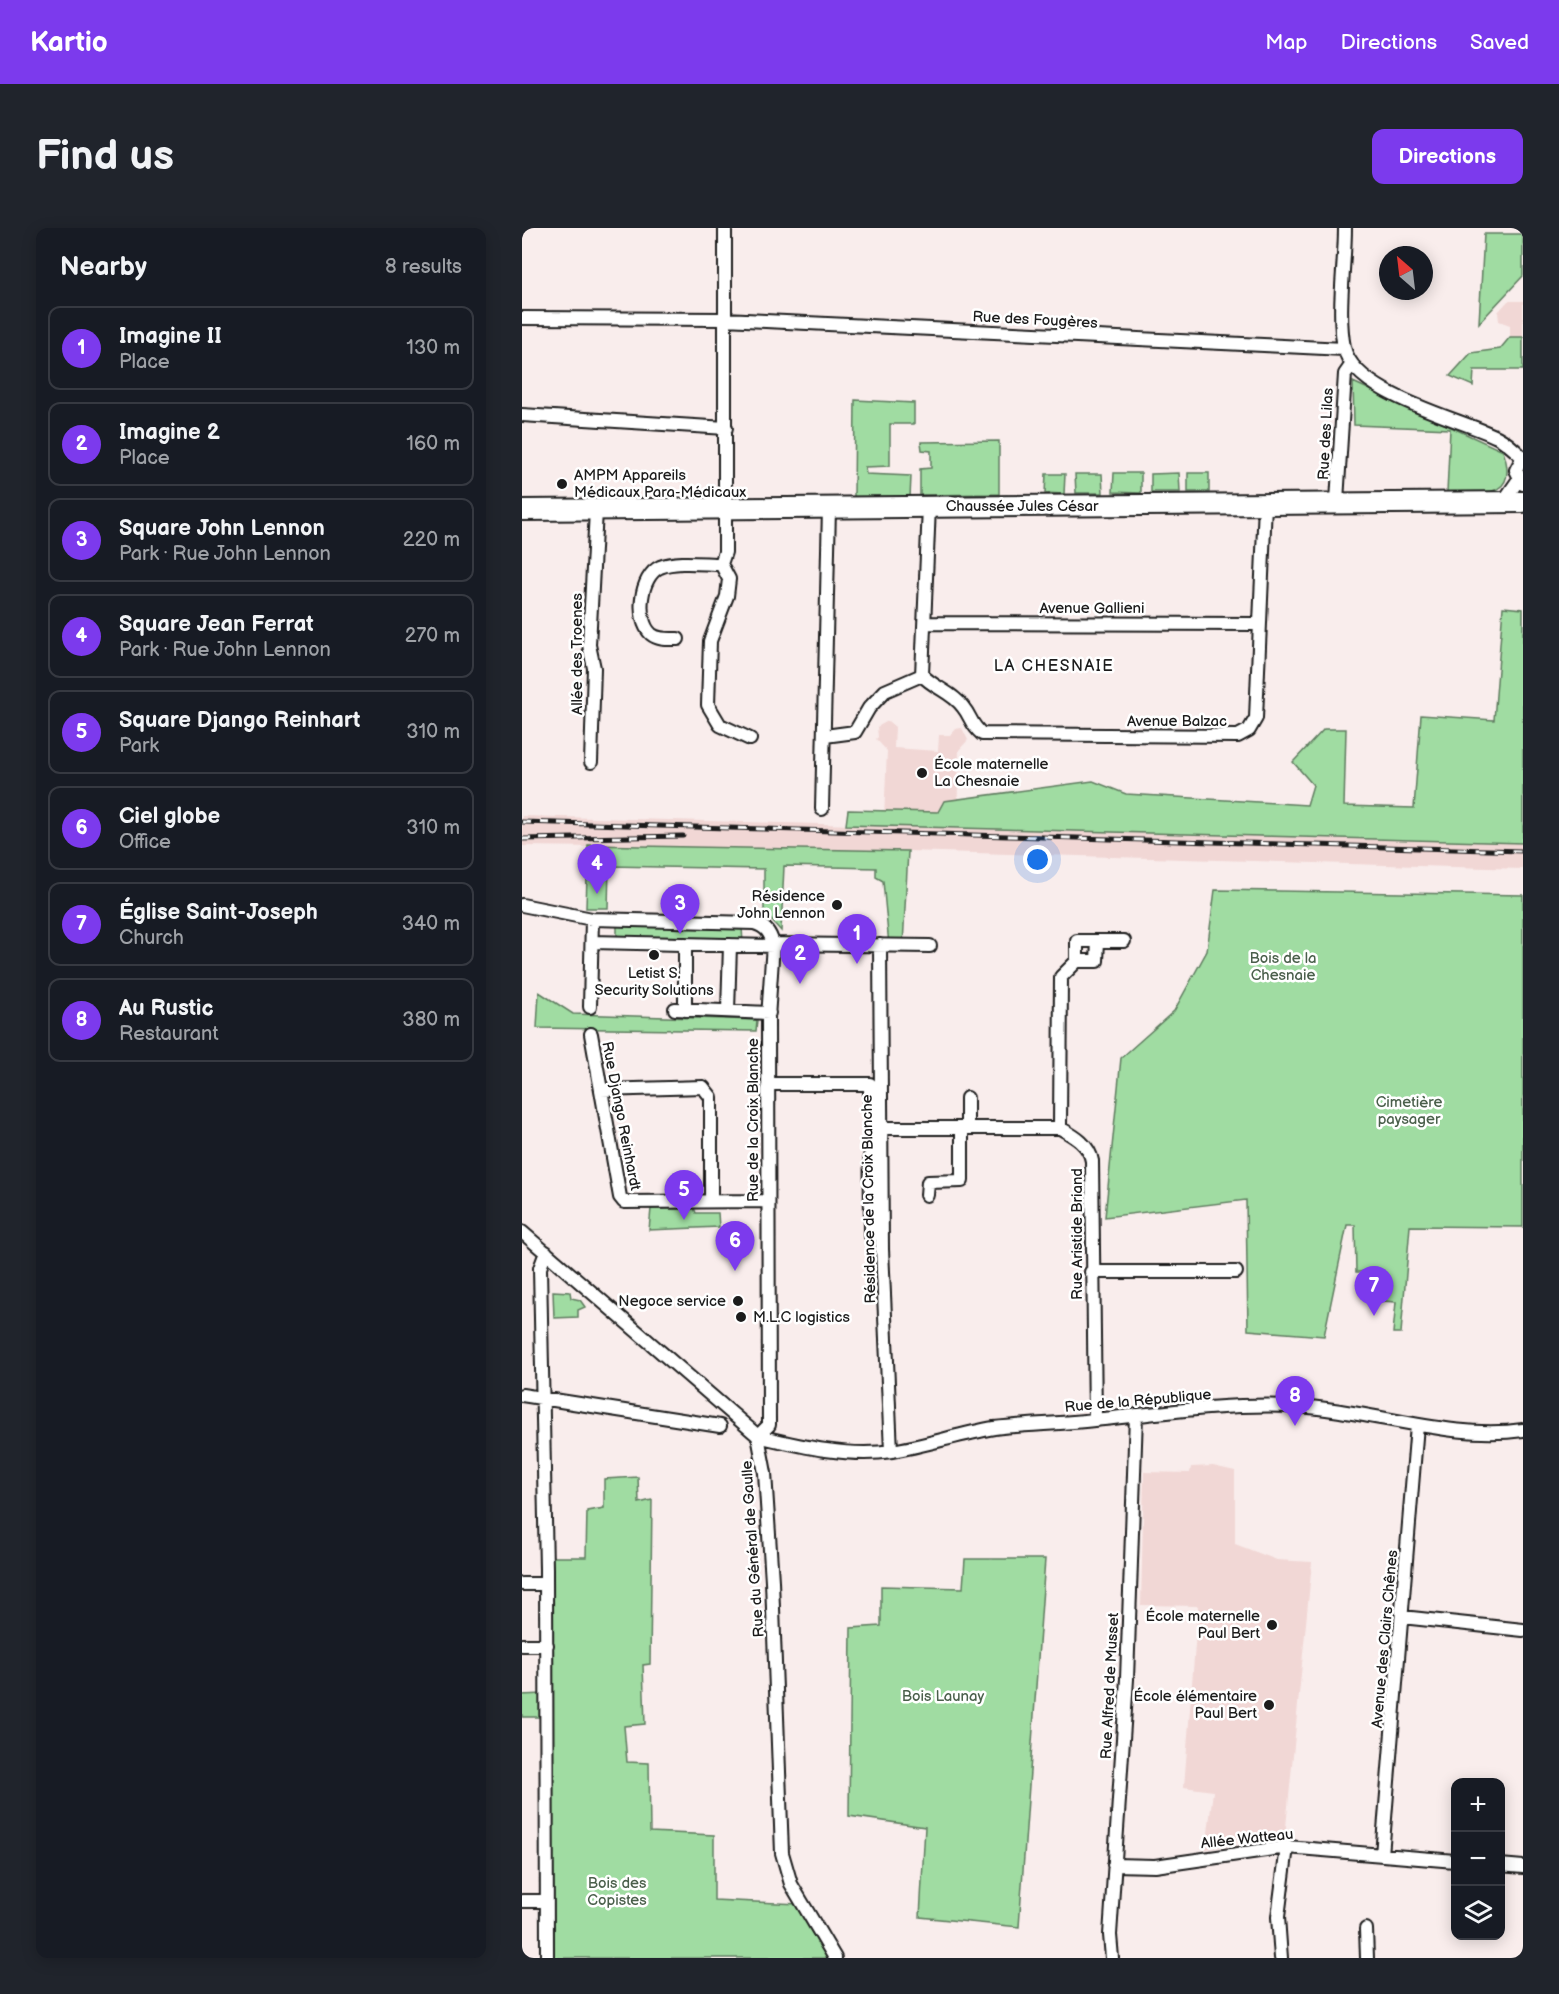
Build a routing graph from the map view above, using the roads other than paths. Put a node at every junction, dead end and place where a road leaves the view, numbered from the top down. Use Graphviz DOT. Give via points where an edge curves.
graph roads {
  1 [pos="725,228"];
  2 [pos="1346,228"];
  3 [pos="522,318"];
  4 [pos="725,319"];
  5 [pos="1344,349"];
  6 [pos="1352,364"];
  7 [pos="522,415"];
  8 [pos="726,428"];
  9 [pos="1523,457"];
  10 [pos="1521,482"];
  11 [pos="1338,501"];
  12 [pos="1503,502"];
  13 [pos="1523,502"];
  14 [pos="1265,504"];
  15 [pos="929,506"];
  16 [pos="830,508"];
  17 [pos="727,509"];
  18 [pos="522,510"];
  19 [pos="596,510"];
  20 [pos="721,564"];
  21 [pos="925,623"];
  22 [pos="1259,624"];
  23 [pos="678,639"];
  24 [pos="922,675"];
  25 [pos="825,736"];
  26 [pos="750,739"];
  27 [pos="591,762"];
  28 [pos="822,809"];
  29 [pos="522,905"];
  30 [pos="592,919"];
  31 [pos="1098,941"];
  32 [pos="1124,941"];
  33 [pos="592,942"];
  34 [pos="685,944"];
  35 [pos="730,945"];
  36 [pos="773,945"];
  37 [pos="880,945"];
  38 [pos="930,946"];
  39 [pos="1077,961"];
  40 [pos="590,1007"];
  41 [pos="728,1011"];
  42 [pos="770,1013"];
  43 [pos="591,1034"];
  44 [pos="769,1084"];
  45 [pos="601,1090"];
  46 [pos="967,1098"];
  47 [pos="883,1128"];
  48 [pos="964,1128"];
  49 [pos="1060,1128"];
  50 [pos="927,1195"];
  51 [pos="711,1201"];
  52 [pos="768,1201"];
  53 [pos="522,1232"];
  54 [pos="870,1236"];
  55 [pos="546,1252"];
  56 [pos="1091,1272"];
  57 [pos="1236,1272"];
  58 [pos="522,1395"];
  59 [pos="542,1396"];
  60 [pos="1136,1415"];
  61 [pos="1095,1420"];
  62 [pos="1417,1425"];
  63 [pos="720,1426"];
  64 [pos="1523,1430"];
  65 [pos="758,1436"];
  66 [pos="891,1451"];
  67 [pos="522,1584"];
  68 [pos="546,1584"];
  69 [pos="1401,1617"];
  70 [pos="1523,1630"];
  71 [pos="522,1645"];
  72 [pos="546,1645"];
  73 [pos="1287,1847"];
  74 [pos="1382,1855"];
  75 [pos="1451,1861"];
  76 [pos="1114,1865"];
  77 [pos="1505,1865"];
  78 [pos="1523,1867"];
  79 [pos="522,1901"];
  80 [pos="546,1901"];
  81 [pos="1366,1929"];
  82 [pos="547,1958"];
  83 [pos="835,1958"];
  84 [pos="1112,1958"];
  85 [pos="1281,1958"];
  86 [pos="1367,1958"];
  1 -- 4 [label="street"];
  2 -- 5 [label="street"];
  3 -- 4 [label="street, Rue des Fougères"];
  4 -- 5 [label="street, Rue des Fougères"];
  4 -- 8 [label="street"];
  5 -- 6 [label="street"];
  6 -- 9 [label="street" via="1370,383 1499,438"];
  6 -- 11 [label="street, Rue des Lilas" via="1345,374"];
  7 -- 8 [label="street"];
  8 -- 17 [label="street"];
  9 -- 10 [label="street" via="1517,465"];
  10 -- 12 [label="street"];
  11 -- 12 [label="main road, Chaussée Jules César"];
  11 -- 14 [label="main road, Chaussée Jules César"];
  12 -- 13 [label="main road, Chaussée Jules César"];
  14 -- 15 [label="main road, Chaussée Jules César"];
  14 -- 22 [label="street, Avenue Balzac"];
  15 -- 16 [label="main road, Chaussée Jules César"];
  15 -- 21 [label="street"];
  16 -- 17 [label="main road, Chaussée Jules César"];
  16 -- 25 [label="street"];
  17 -- 19 [label="main road, Chaussée Jules César"];
  17 -- 20 [label="street" via="726,552"];
  18 -- 19 [label="main road, Chaussée Jules César"];
  19 -- 27 [label="street, Allée des Troenes" via="589,645 594,668"];
  20 -- 23 [label="street" via="671,564 648,576 642,614 649,632 658,639"];
  20 -- 26 [label="street" via="729,579 727,596 710,640 708,705 720,725"];
  21 -- 22 [label="street, Avenue Gallieni"];
  21 -- 24 [label="street"];
  22 -- 24 [label="street, Avenue Balzac" via="1256,718 1249,730 1238,736 982,734 972,726 964,708"];
  24 -- 25 [label="street" via="885,691 855,732"];
  25 -- 28 [label="street"];
  29 -- 30 [label="street"];
  30 -- 33 [label="street"];
  30 -- 36 [label="street" via="754,923 768,931"];
  31 -- 32 [label="street"];
  31 -- 39 [label="street" via="1097,961"];
  31 -- 39 [label="street" via="1077,941"];
  33 -- 34 [label="street"];
  33 -- 40 [label="street"];
  34 -- 35 [label="street"];
  34 -- 41 [label="street" via="680,1009"];
  35 -- 36 [label="street"];
  35 -- 41 [label="street"];
  36 -- 37 [label="street"];
  36 -- 42 [label="street, Rue de la Croix Blanche"];
  37 -- 38 [label="street"];
  37 -- 47 [label="street, Résidence de la Croix Blanche"];
  39 -- 49 [label="street" via="1061,977"];
  41 -- 42 [label="street"];
  42 -- 44 [label="street, Rue de la Croix Blanche"];
  43 -- 45 [label="street, Rue Django Reinhardt"];
  44 -- 52 [label="street, Rue de la Croix Blanche"];
  44 -- 54 [label="street" via="870,1084"];
  45 -- 51 [label="street, Rue Django Reinhardt" via="624,1202"];
  45 -- 51 [label="street" via="703,1087 708,1091"];
  46 -- 48 [label="street"];
  47 -- 48 [label="street"];
  47 -- 66 [label="street, Résidence de la Croix Blanche" via="882,1249"];
  48 -- 49 [label="street"];
  48 -- 50 [label="street" via="962,1181 928,1182"];
  49 -- 56 [label="street, Rue Aristide Briand" via="1083,1143 1091,1156"];
  51 -- 52 [label="street, Rue Django Reinhardt"];
  52 -- 65 [label="street, Rue de la Croix Blanche" via="769,1425"];
  53 -- 55 [label="street"];
  55 -- 59 [label="street" via="540,1268"];
  55 -- 65 [label="street"];
  56 -- 57 [label="street"];
  56 -- 61 [label="street, Rue Aristide Briand"];
  58 -- 59 [label="street"];
  59 -- 63 [label="street"];
  59 -- 68 [label="street"];
  60 -- 61 [label="street, Rue de la République"];
  60 -- 62 [label="street, Rue de la République" via="1288,1406 1348,1410"];
  60 -- 76 [label="street, Rue Alfred de Musset" via="1127,1679"];
  61 -- 66 [label="street, Rue de la République" via="994,1428"];
  62 -- 64 [label="street, Rue de la République"];
  62 -- 69 [label="street, Avenue des Clairs Chênes"];
  65 -- 66 [label="street, Rue de la République" via="842,1452"];
  65 -- 83 [label="street, Rue du Général de Gaulle" via="765,1473 772,1581 782,1853 791,1884"];
  67 -- 68 [label="street"];
  68 -- 72 [label="street"];
  69 -- 70 [label="street"];
  69 -- 74 [label="street, Avenue des Clairs Chênes"];
  71 -- 72 [label="street"];
  72 -- 80 [label="street"];
  73 -- 74 [label="street, Allée Watteau"];
  73 -- 76 [label="street, Allée Watteau" via="1155,1866"];
  73 -- 85 [label="street" via="1278,1917"];
  74 -- 75 [label="street, Allée Watteau"];
  76 -- 84 [label="street, Rue Alfred de Musset"];
  77 -- 78 [label="street"];
  79 -- 80 [label="street"];
  80 -- 82 [label="street"];
  81 -- 86 [label="street"];
}
